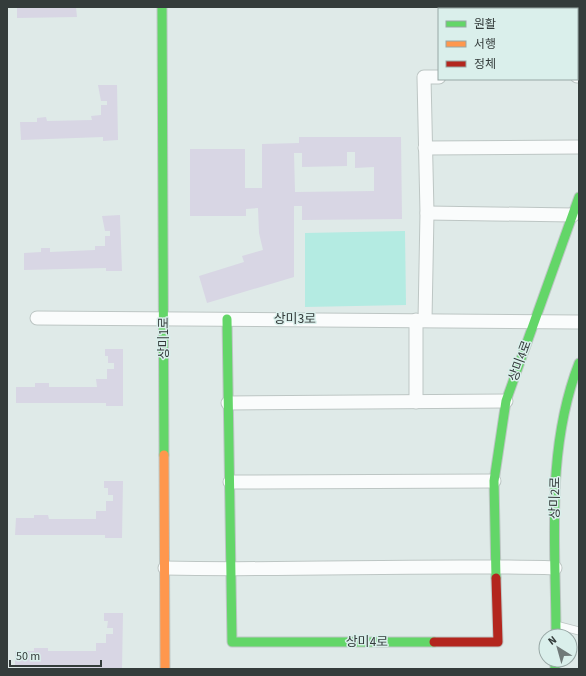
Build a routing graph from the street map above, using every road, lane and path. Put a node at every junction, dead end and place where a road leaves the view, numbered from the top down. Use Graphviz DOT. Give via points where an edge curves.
graph roads {
  1 [pos="162,7"];
  2 [pos="576,7"];
  3 [pos="579,8"];
  4 [pos="438,77"];
  5 [pos="579,147"];
  6 [pos="425,148"];
  7 [pos="579,197"];
  8 [pos="427,213"];
  9 [pos="574,215"];
  10 [pos="37,318"];
  11 [pos="227,318"];
  12 [pos="164,320"];
  13 [pos="421,320"];
  14 [pos="535,321"];
  15 [pos="579,322"];
  16 [pos="579,363"];
  17 [pos="506,401"];
  18 [pos="416,402"];
  19 [pos="228,403"];
  20 [pos="230,482"];
  21 [pos="494,482"];
  22 [pos="497,566"];
  23 [pos="165,568"];
  24 [pos="555,568"];
  25 [pos="231,569"];
  26 [pos="556,625"];
  27 [pos="579,631"];
  28 [pos="165,669"];
  1 -- 12 [label="street, 상미1로"];
  2 -- 3 [label="street"];
  4 -- 6 [label="street" via="424,77"];
  5 -- 6 [label="street"];
  6 -- 8 [label="street"];
  7 -- 9 [label="street"];
  8 -- 9 [label="street"];
  8 -- 13 [label="street"];
  9 -- 14 [label="street"];
  10 -- 12 [label="street, 상미3로"];
  11 -- 12 [label="street, 상미3로"];
  11 -- 13 [label="street, 상미3로"];
  11 -- 19 [label="street, 상미4로"];
  12 -- 23 [label="street, 상미1로"];
  13 -- 14 [label="street, 상미3로"];
  13 -- 18 [label="street"];
  14 -- 15 [label="street, 상미3로"];
  14 -- 17 [label="street, 상미4로"];
  16 -- 24 [label="street, 상미2로" via="562,418 558,446 554,513"];
  17 -- 18 [label="street"];
  17 -- 21 [label="street, 상미4로"];
  18 -- 19 [label="street"];
  19 -- 20 [label="street, 상미4로"];
  20 -- 21 [label="street"];
  20 -- 25 [label="street, 상미4로"];
  21 -- 22 [label="street, 상미4로"];
  22 -- 24 [label="street"];
  22 -- 25 [label="street"];
  22 -- 25 [label="street, 상미4로" via="498,642 232,642"];
  23 -- 25 [label="street"];
  23 -- 28 [label="street, 상미1로"];
  24 -- 26 [label="street, 상미2로"];
  26 -- 27 [label="lane"];
}
